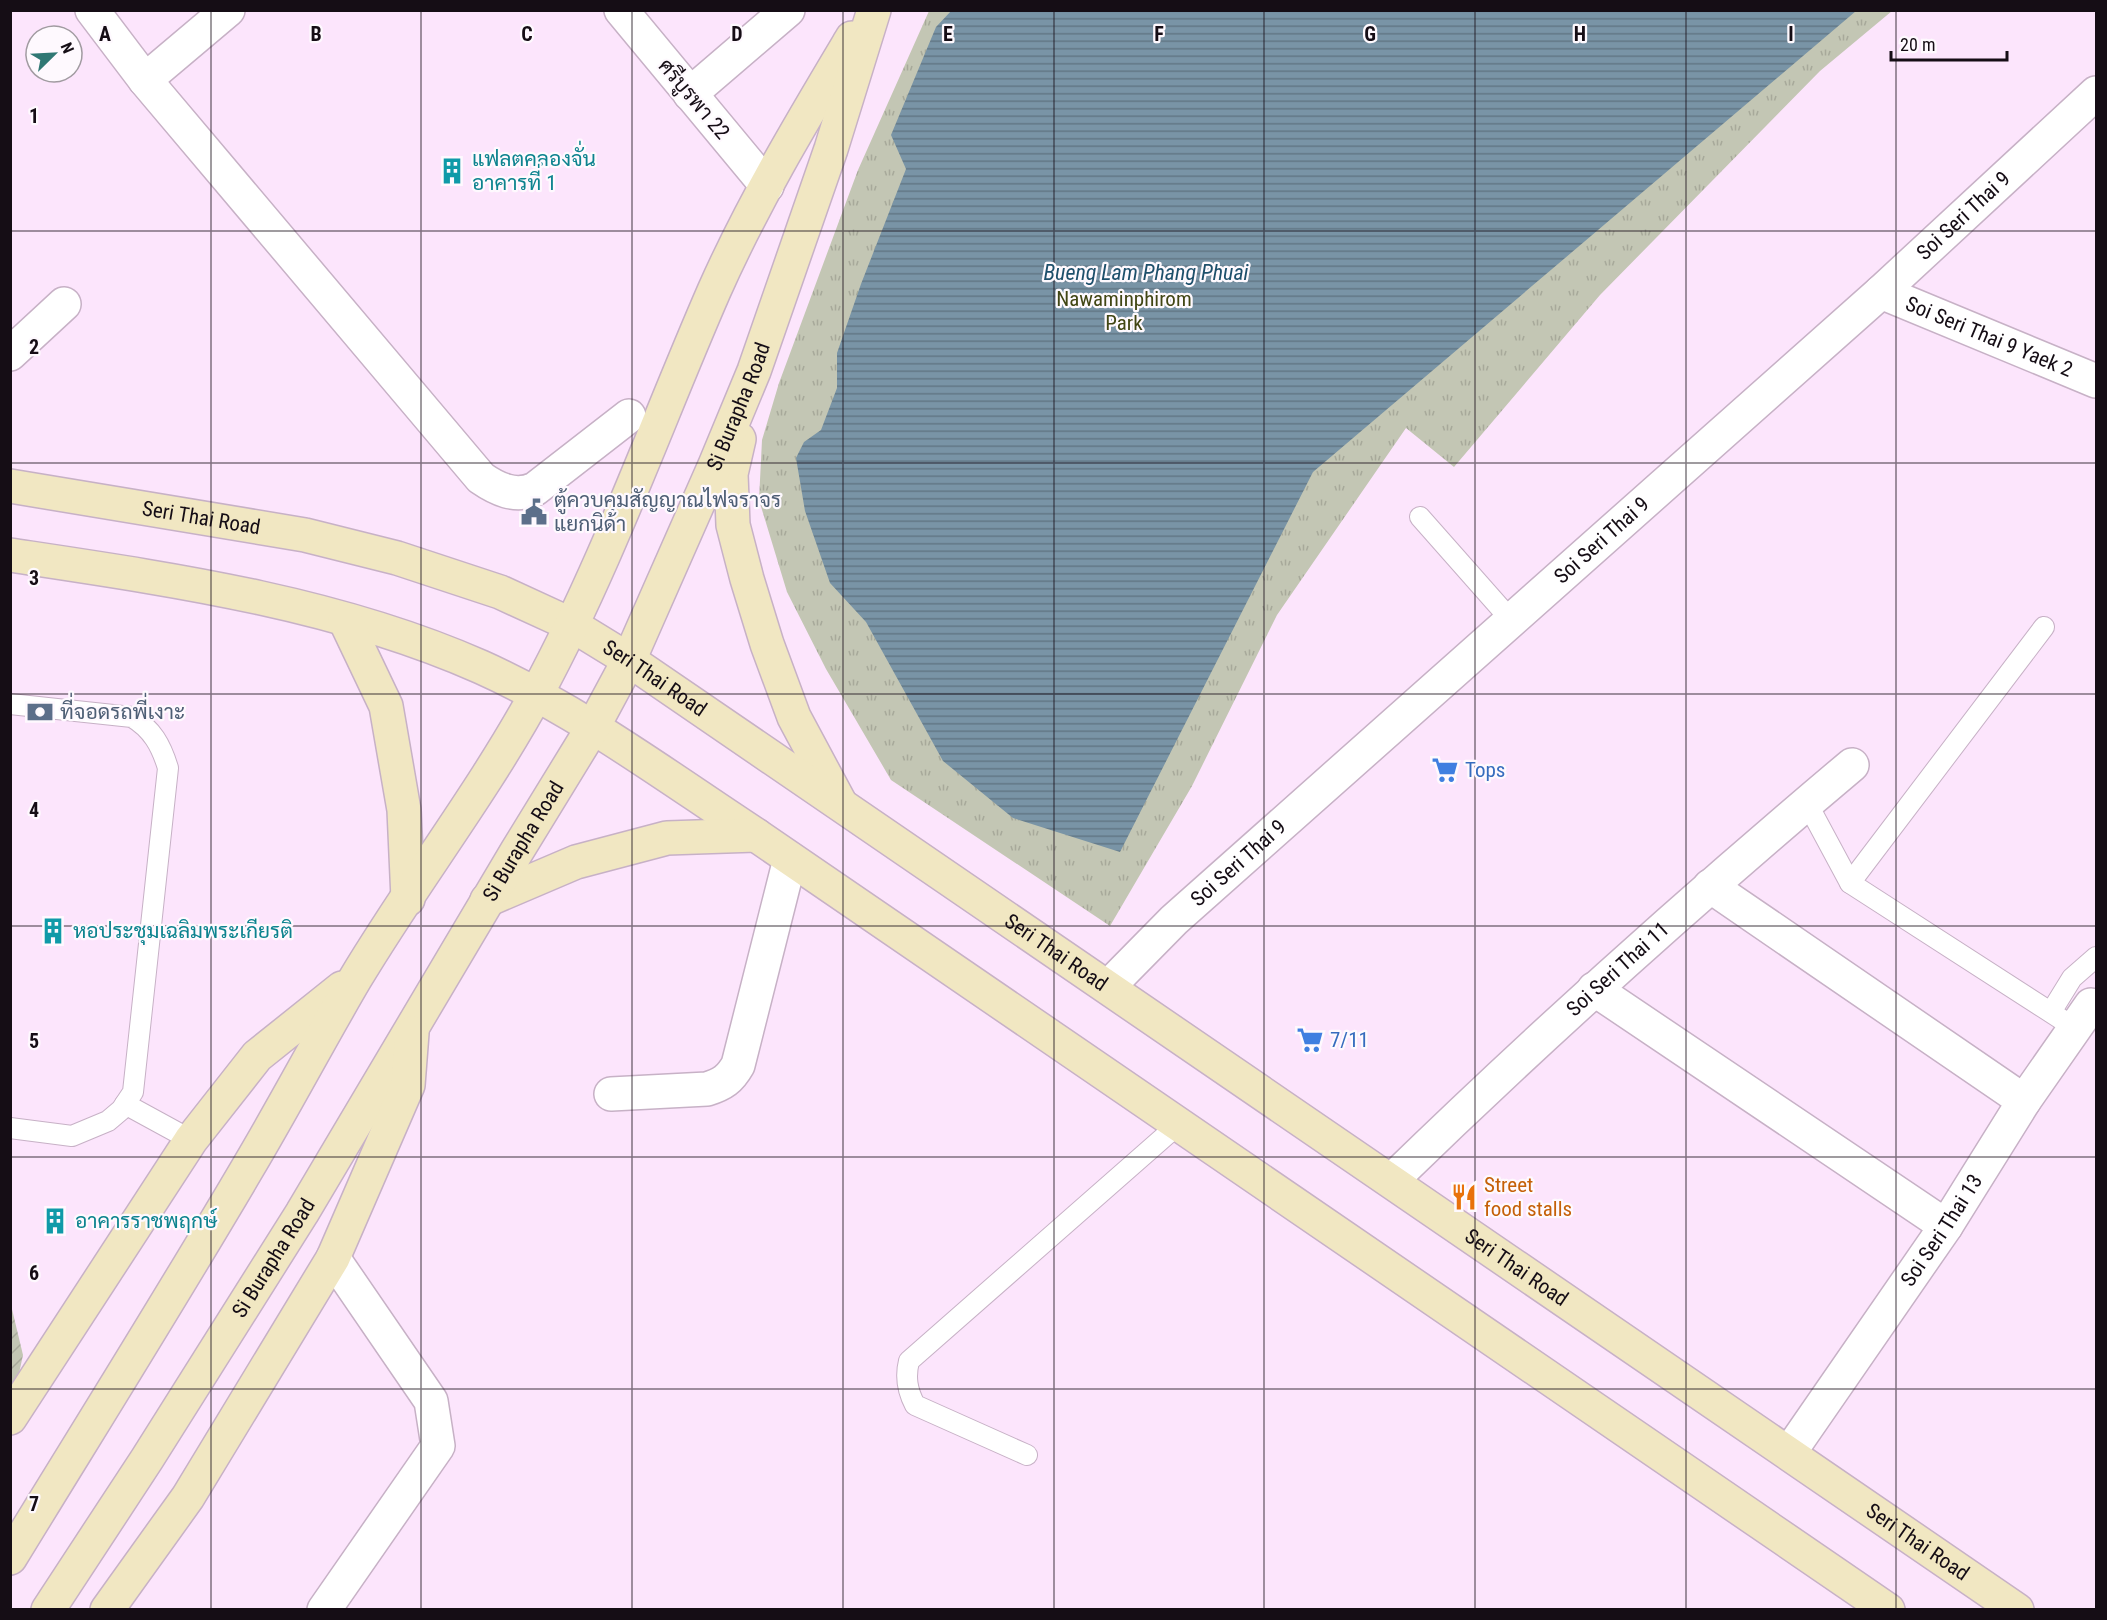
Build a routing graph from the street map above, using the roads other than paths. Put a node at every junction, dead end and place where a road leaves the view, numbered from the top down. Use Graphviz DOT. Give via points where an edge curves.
graph roads {
  1 [pos="92,10"];
  2 [pos="228,10"];
  3 [pos="621,10"];
  4 [pos="788,10"];
  5 [pos="869,10"];
  6 [pos="874,10"];
  7 [pos="145,80"];
  8 [pos="2097,93"];
  9 [pos="690,94"];
  10 [pos="767,186"];
  11 [pos="1881,292"];
  12 [pos="64,304"];
  13 [pos="10,354"];
  14 [pos="754,371"];
  15 [pos="2097,381"];
  16 [pos="629,416"];
  17 [pos="10,486"];
  18 [pos="1420,517"];
  19 [pos="10,555"];
  20 [pos="345,620"];
  21 [pos="1511,620"];
  22 [pos="572,625"];
  23 [pos="2044,627"];
  24 [pos="629,660"];
  25 [pos="537,694"];
  26 [pos="10,704"];
  27 [pos="593,727"];
  28 [pos="1852,765"];
  29 [pos="1807,803"];
  30 [pos="841,806"];
  31 [pos="756,835"];
  32 [pos="790,859"];
  33 [pos="1850,883"];
  34 [pos="1710,886"];
  35 [pos="408,899"];
  36 [pos="488,900"];
  37 [pos="2097,957"];
  38 [pos="357,975"];
  39 [pos="1108,987"];
  40 [pos="1594,989"];
  41 [pos="2072,1015"];
  42 [pos="413,1026"];
  43 [pos="611,1094"];
  44 [pos="2024,1101"];
  45 [pos="125,1104"];
  46 [pos="1180,1124"];
  47 [pos="10,1128"];
  48 [pos="190,1140"];
  49 [pos="1392,1180"];
  50 [pos="1946,1226"];
  51 [pos="333,1258"];
  52 [pos="10,1418"];
  53 [pos="1789,1453"];
  54 [pos="1027,1455"];
  55 [pos="10,1558"];
  56 [pos="48,1610"];
  57 [pos="107,1610"];
  58 [pos="324,1610"];
  59 [pos="1888,1610"];
  60 [pos="2017,1610"];
  1 -- 7 [label="street"];
  2 -- 7 [label="street"];
  3 -- 9 [label="street, ศรีบูรพา 22"];
  4 -- 9 [label="street"];
  5 -- 10 [label="main road"];
  6 -- 14 [label="main road, Si Burapha Road" via="831,149"];
  7 -- 16 [label="street" via="481,477 504,491 528,492"];
  8 -- 11 [label="street, Soi Seri Thai 9"];
  9 -- 10 [label="street, ศรีบูรพา 22"];
  10 -- 22 [label="main road" via="716,287"];
  11 -- 15 [label="street, Soi Seri Thai 9 Yaek 2"];
  11 -- 21 [label="street, Soi Seri Thai 9"];
  12 -- 13 [label="street"];
  14 -- 24 [label="main road, Si Burapha Road"];
  14 -- 30 [label="main road" via="731,474 733,525 757,612 794,717"];
  17 -- 22 [label="main road, Seri Thai Road" via="305,535 397,558 500,592"];
  18 -- 21 [label="lane"];
  19 -- 20 [label="main road" via="194,586"];
  20 -- 25 [label="main road" via="414,640"];
  20 -- 35 [label="main road" via="386,706 404,810"];
  21 -- 39 [label="street, Soi Seri Thai 9" via="1174,920"];
  22 -- 24 [label="main road, Seri Thai Road"];
  22 -- 25 [label="main road"];
  23 -- 33 [label="lane"];
  24 -- 27 [label="main road, Si Burapha Road"];
  24 -- 30 [label="main road, Seri Thai Road"];
  25 -- 27 [label="main road"];
  25 -- 35 [label="main road"];
  26 -- 45 [label="lane" via="132,717 147,726 156,738 168,768 133,1092"];
  27 -- 31 [label="main road"];
  27 -- 36 [label="main road, Si Burapha Road"];
  28 -- 29 [label="street, Soi Seri Thai 11"];
  29 -- 33 [label="lane"];
  29 -- 34 [label="street, Soi Seri Thai 11"];
  30 -- 39 [label="main road, Seri Thai Road"];
  31 -- 32 [label="main road"];
  31 -- 36 [label="main road" via="667,838 576,862"];
  32 -- 43 [label="street" via="738,1065 730,1078 707,1089"];
  32 -- 46 [label="main road"];
  33 -- 41 [label="lane"];
  34 -- 40 [label="street, Soi Seri Thai 11"];
  34 -- 44 [label="street"];
  35 -- 38 [label="main road"];
  36 -- 42 [label="main road, Si Burapha Road"];
  37 -- 41 [label="lane" via="2072,978"];
  38 -- 48 [label="main road" via="257,1056"];
  38 -- 55 [label="main road" via="247,1170"];
  39 -- 49 [label="main road, Seri Thai Road"];
  40 -- 49 [label="street, Soi Seri Thai 11"];
  40 -- 50 [label="street"];
  41 -- 44 [label="street, Soi Seri Thai 13"];
  42 -- 51 [label="main road" via="408,1085"];
  42 -- 56 [label="main road, Si Burapha Road" via="302,1213"];
  44 -- 50 [label="street, Soi Seri Thai 13"];
  45 -- 47 [label="lane" via="108,1121 72,1136"];
  45 -- 48 [label="lane"];
  46 -- 54 [label="lane" via="909,1361 907,1384 915,1405"];
  46 -- 59 [label="main road"];
  48 -- 52 [label="main road"];
  49 -- 53 [label="main road, Seri Thai Road"];
  50 -- 53 [label="street, Soi Seri Thai 13"];
  51 -- 57 [label="main road" via="188,1497"];
  51 -- 58 [label="street" via="431,1401 438,1446"];
  53 -- 60 [label="main road, Seri Thai Road"];
}
